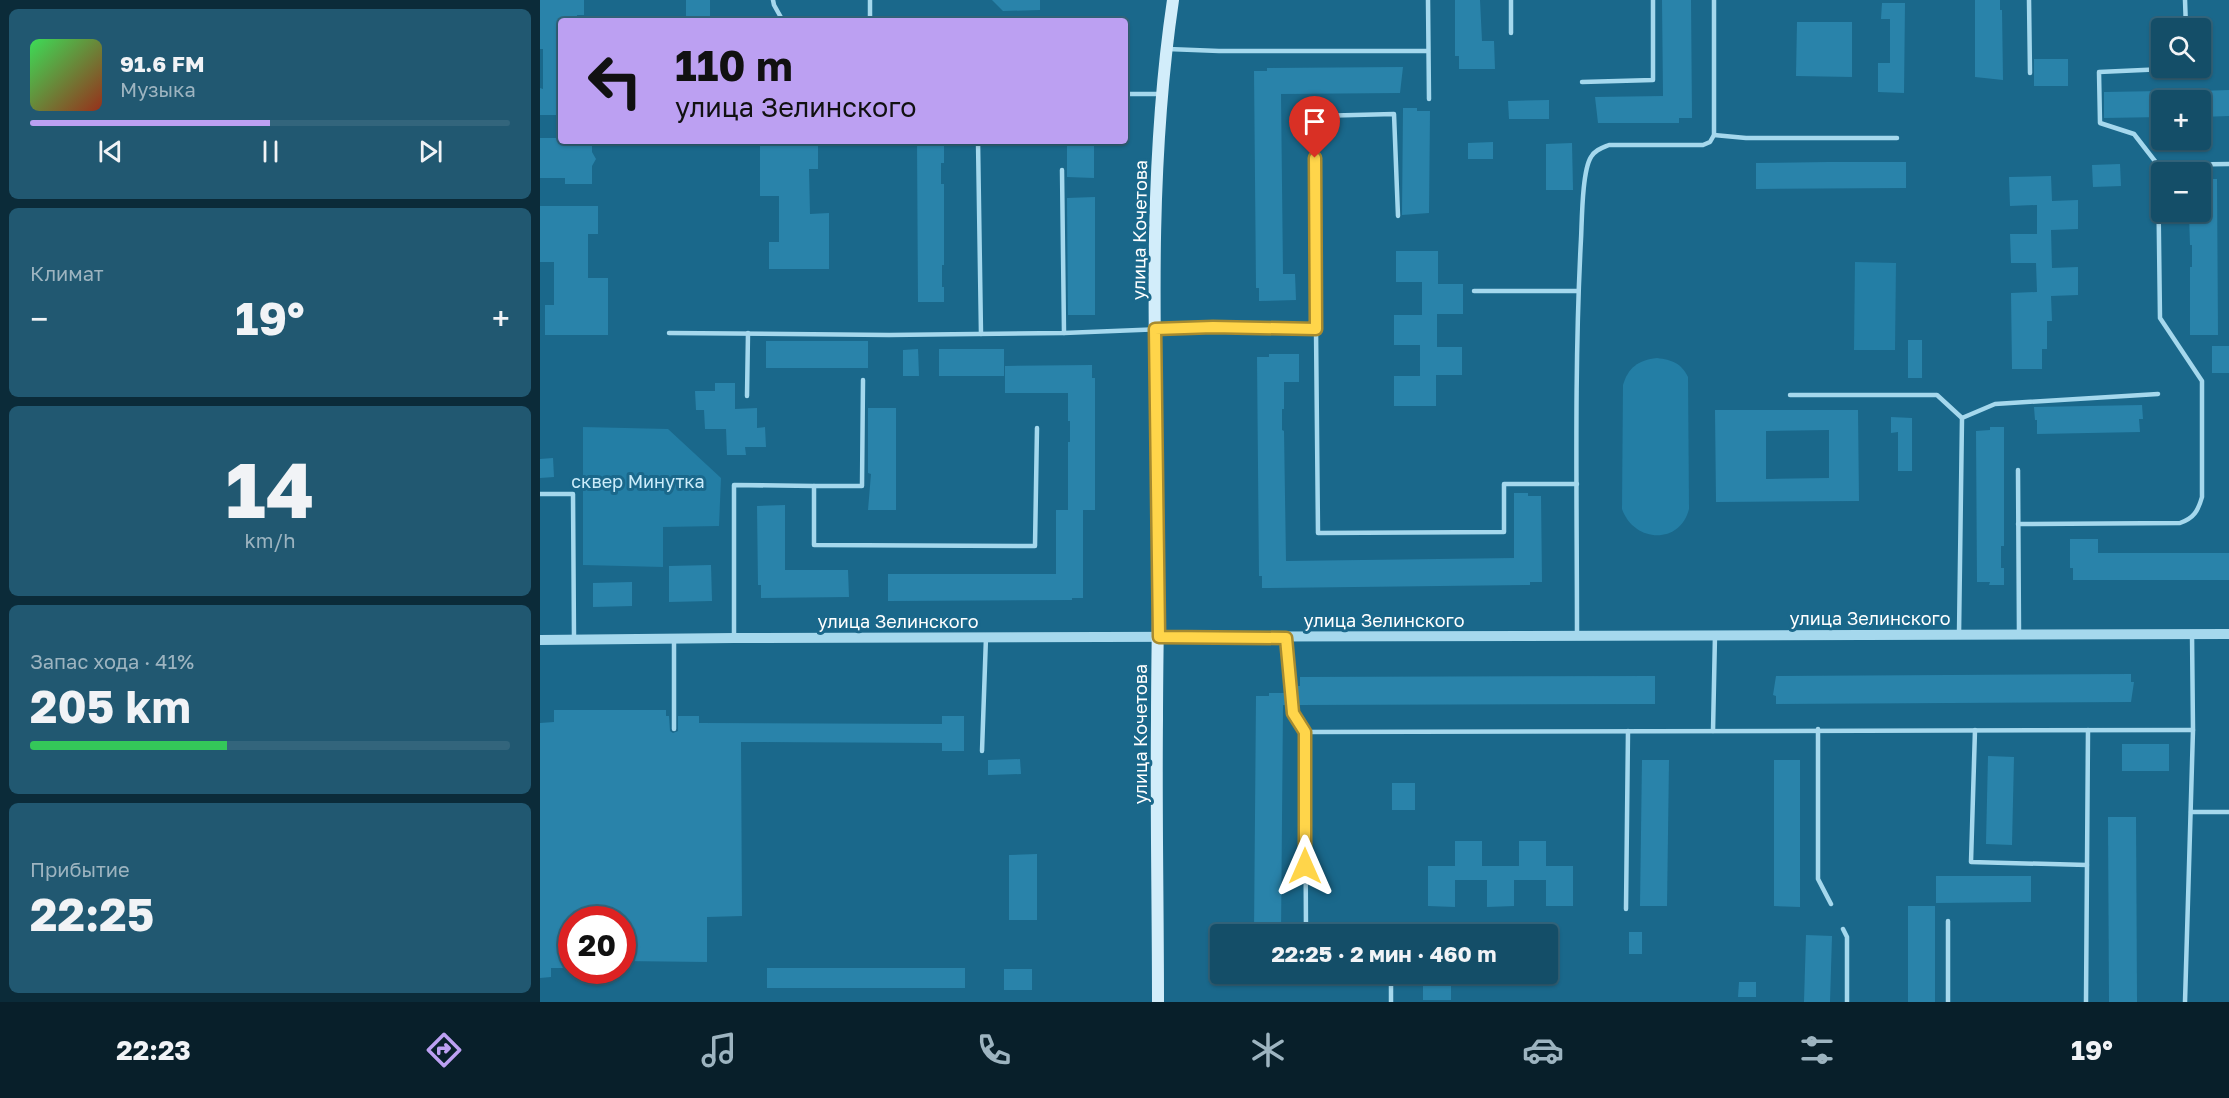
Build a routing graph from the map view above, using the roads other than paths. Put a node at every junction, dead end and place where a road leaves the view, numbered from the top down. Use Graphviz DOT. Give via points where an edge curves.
graph roads {
  1 [pos="774,0"];
  2 [pos="870,0"];
  3 [pos="1173,0"];
  4 [pos="1428,0"];
  5 [pos="1511,0"];
  6 [pos="1653,0"];
  7 [pos="1714,0"];
  8 [pos="2029,0"];
  9 [pos="2185,0"];
  10 [pos="781,18"];
  11 [pos="870,18"];
  12 [pos="2186,18"];
  13 [pos="1511,33"];
  14 [pos="1166,49"];
  15 [pos="1428,51"];
  16 [pos="2151,70"];
  17 [pos="2030,73"];
  18 [pos="1582,82"];
  19 [pos="1128,94"];
  20 [pos="1161,94"];
  21 [pos="1429,99"];
  22 [pos="1714,135"];
  23 [pos="1897,138"];
  24 [pos="978,144"];
  25 [pos="2156,162"];
  26 [pos="2211,164"];
  27 [pos="2229,164"];
  28 [pos="1062,170"];
  29 [pos="1398,216"];
  30 [pos="2159,222"];
  31 [pos="1474,291"];
  32 [pos="1578,291"];
  33 [pos="1155,329"];
  34 [pos="1316,329"];
  35 [pos="669,333"];
  36 [pos="748,333"];
  37 [pos="1064,333"];
  38 [pos="981,334"];
  39 [pos="863,380"];
  40 [pos="2158,394"];
  41 [pos="1790,395"];
  42 [pos="747,396"];
  43 [pos="1962,418"];
  44 [pos="1036,428"];
  45 [pos="2018,470"];
  46 [pos="1577,484"];
  47 [pos="814,486"];
  48 [pos="540,494"];
  49 [pos="2018,524"];
  50 [pos="2019,634"];
  51 [pos="2192,634"];
  52 [pos="2229,634"];
  53 [pos="1715,635"];
  54 [pos="1959,635"];
  55 [pos="1577,636"];
  56 [pos="1159,637"];
  57 [pos="674,638"];
  58 [pos="734,638"];
  59 [pos="986,638"];
  60 [pos="1286,638"];
  61 [pos="574,639"];
  62 [pos="540,640"];
  63 [pos="674,729"];
  64 [pos="1818,729"];
  65 [pos="1975,730"];
  66 [pos="2088,730"];
  67 [pos="2193,730"];
  68 [pos="1628,731"];
  69 [pos="1713,731"];
  70 [pos="1305,732"];
  71 [pos="982,751"];
  72 [pos="2191,812"];
  73 [pos="2229,812"];
  74 [pos="2087,865"];
  75 [pos="1831,904"];
  76 [pos="1626,909"];
  77 [pos="1948,921"];
  78 [pos="1306,924"];
  79 [pos="1843,929"];
  80 [pos="1391,984"];
  81 [pos="1158,1002"];
  82 [pos="1391,1002"];
  83 [pos="1847,1002"];
  84 [pos="1948,1002"];
  85 [pos="2086,1002"];
  86 [pos="2186,1002"];
  1 -- 10 [label="lane"];
  2 -- 11 [label="lane"];
  3 -- 14 [label="main road, улица Кочетова"];
  4 -- 15 [label="lane"];
  5 -- 13 [label="lane"];
  6 -- 18 [label="lane" via="1653,80"];
  7 -- 22 [label="lane"];
  8 -- 17 [label="lane"];
  9 -- 12 [label="lane"];
  14 -- 15 [label="lane"];
  14 -- 20 [label="main road, улица Кочетова"];
  15 -- 21 [label="lane"];
  16 -- 25 [label="lane" via="2098,72 2100,123 2134,134"];
  19 -- 20 [label="lane"];
  20 -- 33 [label="main road, улица Кочетова"];
  22 -- 23 [label="lane"];
  22 -- 32 [label="lane" via="1703,145 1609,145 1599,148 1591,157 1583,208"];
  24 -- 38 [label="lane"];
  26 -- 27 [label="lane"];
  28 -- 37 [label="lane"];
  29 -- 34 [label="lane" via="1394,114 1315,116"];
  30 -- 49 [label="lane" via="2160,318 2202,381 2199,508 2191,519 2180,524"];
  31 -- 32 [label="lane"];
  32 -- 46 [label="lane"];
  33 -- 34 [label="lane"];
  33 -- 37 [label="lane"];
  33 -- 56 [label="main road, улица Кочетова"];
  34 -- 46 [label="lane" via="1318,533 1504,532 1504,483"];
  35 -- 36 [label="lane"];
  36 -- 38 [label="lane"];
  36 -- 42 [label="lane"];
  37 -- 38 [label="lane"];
  39 -- 47 [label="lane" via="862,486"];
  40 -- 43 [label="lane" via="1995,404"];
  41 -- 43 [label="lane" via="1937,395"];
  43 -- 54 [label="lane"];
  44 -- 47 [label="lane" via="1035,546 814,545"];
  45 -- 49 [label="lane"];
  46 -- 55 [label="lane"];
  47 -- 58 [label="lane" via="734,485"];
  48 -- 61 [label="lane" via="573,494"];
  49 -- 50 [label="lane"];
  50 -- 51 [label="street, улица Зелинского"];
  50 -- 54 [label="street, улица Зелинского"];
  51 -- 52 [label="street, улица Зелинского"];
  51 -- 67 [label="lane"];
  53 -- 54 [label="street, улица Зелинского"];
  53 -- 55 [label="street, улица Зелинского"];
  53 -- 69 [label="lane"];
  55 -- 60 [label="street, улица Зелинского"];
  56 -- 59 [label="street, улица Зелинского"];
  56 -- 60 [label="street, улица Зелинского"];
  56 -- 81 [label="main road, улица Кочетова"];
  57 -- 58 [label="street, улица Зелинского"];
  57 -- 61 [label="street, улица Зелинского"];
  57 -- 63 [label="lane"];
  58 -- 59 [label="street, улица Зелинского"];
  59 -- 71 [label="lane"];
  60 -- 70 [label="lane" via="1293,713"];
  61 -- 62 [label="street, улица Зелинского"];
  64 -- 65 [label="lane"];
  64 -- 69 [label="lane"];
  64 -- 75 [label="lane" via="1818,879"];
  65 -- 66 [label="lane"];
  65 -- 74 [label="lane" via="1971,862"];
  66 -- 67 [label="lane"];
  66 -- 74 [label="lane"];
  67 -- 72 [label="lane"];
  68 -- 69 [label="lane"];
  68 -- 70 [label="lane"];
  68 -- 76 [label="lane"];
  70 -- 78 [label="lane"];
  72 -- 73 [label="lane"];
  72 -- 86 [label="lane"];
  74 -- 85 [label="lane"];
  77 -- 84 [label="lane"];
  79 -- 83 [label="lane" via="1847,937"];
  80 -- 82 [label="lane"];
}
